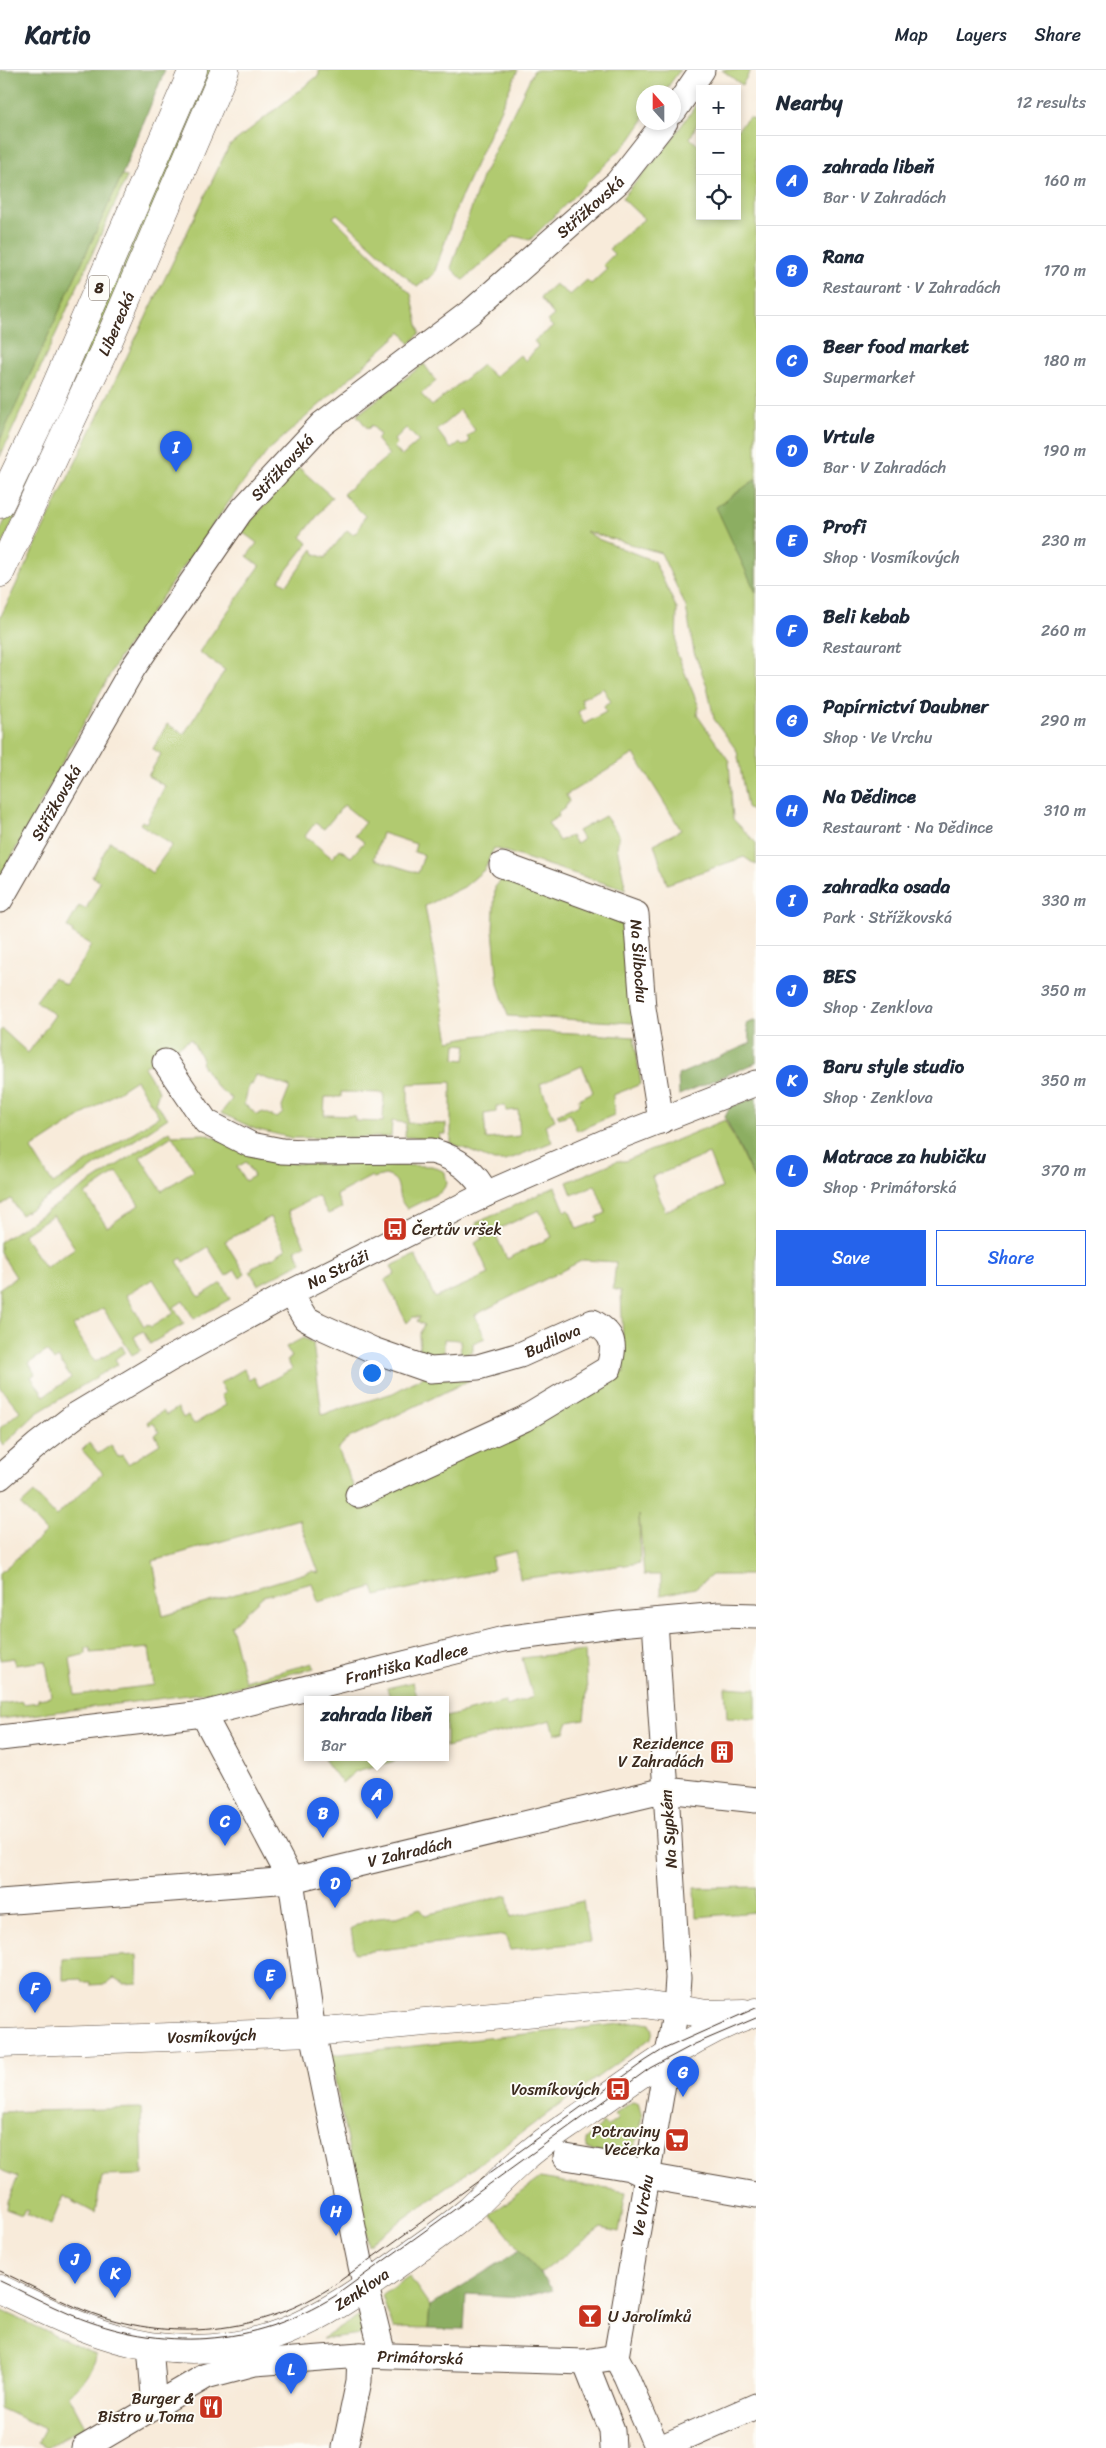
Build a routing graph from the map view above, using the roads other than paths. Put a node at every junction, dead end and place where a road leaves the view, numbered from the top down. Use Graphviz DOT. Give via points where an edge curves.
graph roads {
  1 [pos="193,70"];
  2 [pos="225,70"];
  3 [pos="702,70"];
  4 [pos="681,101"];
  5 [pos="659,130"];
  6 [pos="0,504"];
  7 [pos="0,573"];
  8 [pos="502,865"];
  9 [pos="0,900"];
  10 [pos="165,1062"];
  11 [pos="756,1083"];
  12 [pos="662,1121"];
  13 [pos="486,1194"];
  14 [pos="290,1293"];
  15 [pos="0,1477"];
  16 [pos="358,1495"];
  17 [pos="756,1616"];
  18 [pos="656,1621"];
  19 [pos="203,1714"];
  20 [pos="0,1738"];
  21 [pos="666,1790"];
  22 [pos="756,1800"];
  23 [pos="291,1880"];
  24 [pos="0,1902"];
  25 [pos="676,2008"];
  26 [pos="754,2012"];
  27 [pos="313,2032"];
  28 [pos="0,2043"];
  29 [pos="667,2055"];
  30 [pos="566,2157"];
  31 [pos="647,2176"];
  32 [pos="756,2195"];
  33 [pos="366,2287"];
  34 [pos="0,2289"];
  35 [pos="150,2346"];
  36 [pos="214,2349"];
  37 [pos="372,2355"];
  38 [pos="616,2357"];
  39 [pos="585,2362"];
  40 [pos="255,2363"];
  41 [pos="756,2406"];
  42 [pos="155,2407"];
  43 [pos="84,2448"];
  44 [pos="345,2448"];
  45 [pos="613,2448"];
  46 [pos="658,2448"];
  1 -- 6 [label="main road, Liberecká / 8" via="52,395"];
  2 -- 7 [label="main road, Liberecká / 8" via="108,342"];
  3 -- 4 [label="street"];
  5 -- 9 [label="street, Střížkovská" via="618,182 472,311 322,424 240,512 133,668"];
  8 -- 12 [label="street, Na Šilbochu" via="636,914 643,1008"];
  10 -- 13 [label="street" via="206,1122 251,1145 307,1152 432,1151 469,1169 480,1180"];
  11 -- 12 [label="street, Na Stráži"];
  12 -- 13 [label="street, Na Stráži"];
  13 -- 14 [label="street, Na Stráži"];
  14 -- 15 [label="street, Na Stráži" via="176,1355 76,1415"];
  14 -- 16 [label="street, Budilova" via="305,1318 373,1350 430,1370 478,1368 520,1355 593,1322 606,1330 613,1341 609,1368 533,1414"];
  17 -- 18 [label="street, Františka Kadlece" via="719,1615"];
  18 -- 19 [label="street, Františka Kadlece" via="485,1642"];
  18 -- 21 [label="street, Na Sypkém"];
  19 -- 20 [label="street, Františka Kadlece"];
  19 -- 23 [label="street"];
  21 -- 22 [label="street, V Zahradách"];
  21 -- 23 [label="street, V Zahradách"];
  21 -- 25 [label="street, Na Sypkém" via="678,1978"];
  23 -- 24 [label="street, V Zahradách"];
  23 -- 27 [label="street"];
  25 -- 26 [label="main road, Vosmíkových" via="707,2014"];
  25 -- 27 [label="main road, Vosmíkových" via="638,2003"];
  25 -- 29 [label="street"];
  26 -- 29 [label="main road, Zenklova"];
  27 -- 28 [label="main road, Vosmíkových"];
  27 -- 33 [label="street"];
  29 -- 31 [label="street, Ve Vrchu"];
  29 -- 33 [label="main road, Zenklova" via="525,2157 468,2211"];
  30 -- 31 [label="street" via="630,2168"];
  31 -- 32 [label="street"];
  31 -- 38 [label="street, Ve Vrchu"];
  33 -- 36 [label="main road, Zenklova" via="310,2322 250,2344"];
  33 -- 37 [label="street"];
  34 -- 35 [label="main road, Zenklova" via="66,2320"];
  35 -- 36 [label="main road, Zenklova"];
  35 -- 42 [label="street"];
  36 -- 40 [label="main road"];
  37 -- 39 [label="street, Primátorská"];
  37 -- 40 [label="street, Primátorská"];
  37 -- 44 [label="street" via="359,2381"];
  38 -- 39 [label="street, Primátorská"];
  38 -- 46 [label="street"];
  39 -- 45 [label="street" via="612,2430"];
  40 -- 42 [label="street, Primátorská" via="206,2376"];
  41 -- 46 [label="street"];
  42 -- 43 [label="street, Primátorská"];
}
